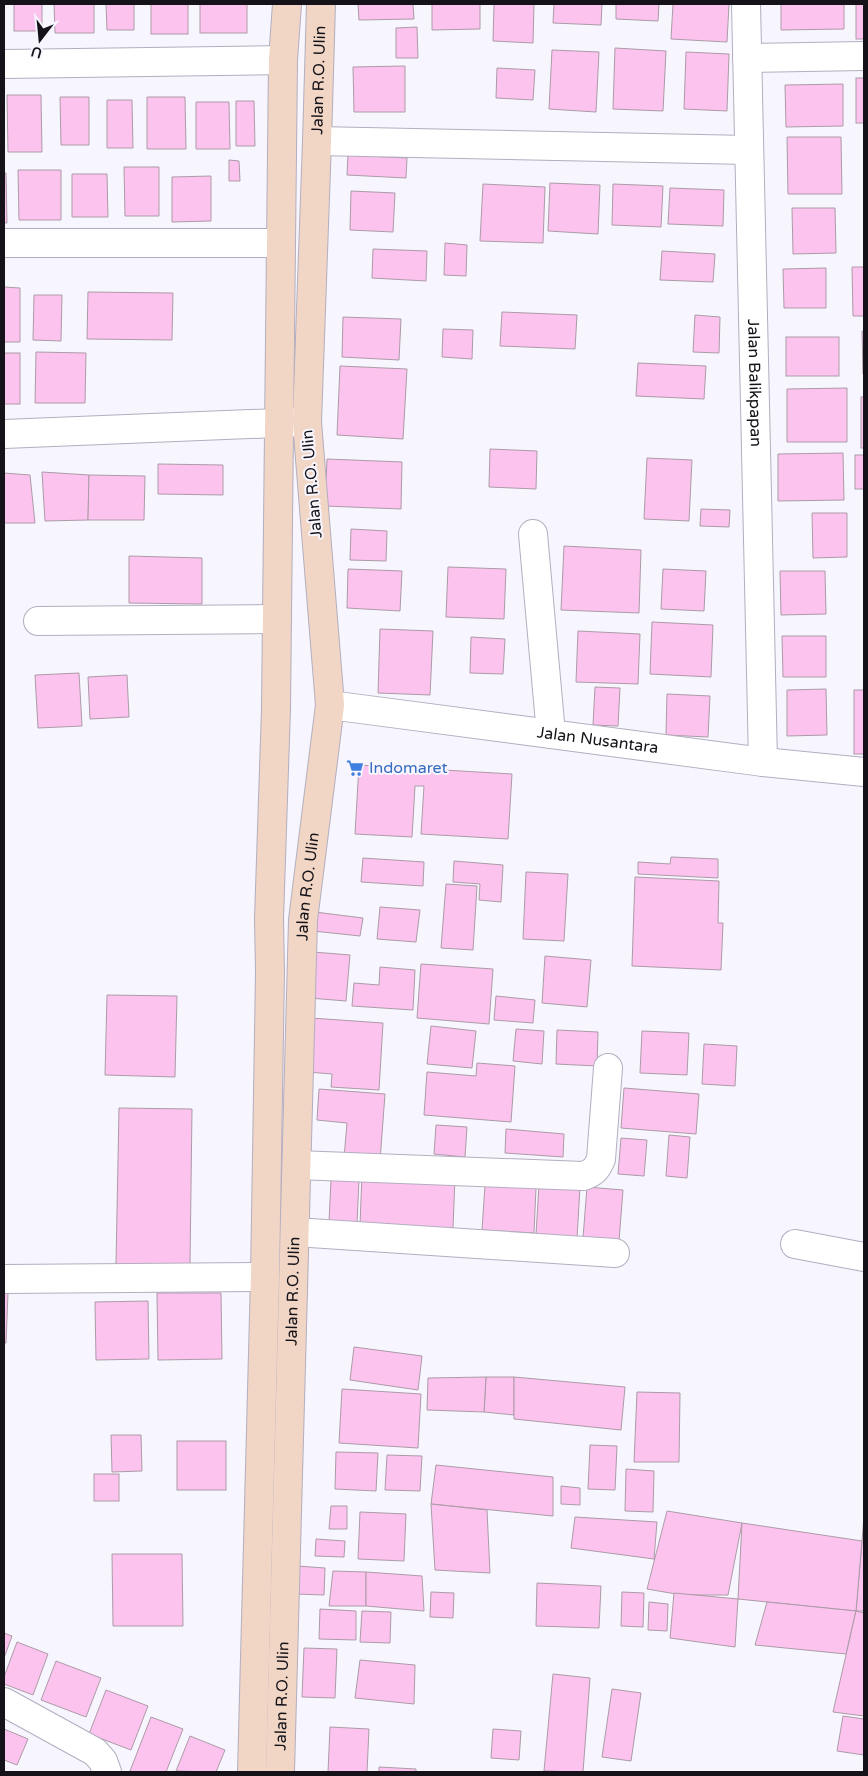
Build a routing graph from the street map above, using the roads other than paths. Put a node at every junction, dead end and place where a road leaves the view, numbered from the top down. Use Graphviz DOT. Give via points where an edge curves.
graph roads {
  1 [pos="287,4"];
  2 [pos="321,4"];
  3 [pos="746,4"];
  4 [pos="864,56"];
  5 [pos="747,58"];
  6 [pos="283,60"];
  7 [pos="4,64"];
  8 [pos="318,141"];
  9 [pos="748,150"];
  10 [pos="4,243"];
  11 [pos="281,243"];
  12 [pos="279,422"];
  13 [pos="307,422"];
  14 [pos="4,434"];
  15 [pos="533,534"];
  16 [pos="277,619"];
  17 [pos="38,621"];
  18 [pos="330,705"];
  19 [pos="551,734"];
  20 [pos="763,762"];
  21 [pos="864,772"];
  22 [pos="269,919"];
  23 [pos="304,920"];
  24 [pos="270,972"];
  25 [pos="302,976"];
  26 [pos="608,1068"];
  27 [pos="297,1165"];
  28 [pos="295,1232"];
  29 [pos="795,1244"];
  30 [pos="615,1253"];
  31 [pos="864,1257"];
  32 [pos="265,1276"];
  33 [pos="4,1279"];
  34 [pos="4,1702"];
  35 [pos="107,1772"];
  36 [pos="252,1772"];
  37 [pos="280,1772"];
  1 -- 6 [label="main road, Jalan R.O. Ulin"];
  2 -- 8 [label="main road, Jalan R.O. Ulin"];
  3 -- 5 [label="street, Jalan Balikpapan"];
  4 -- 5 [label="street"];
  5 -- 9 [label="street, Jalan Balikpapan"];
  6 -- 7 [label="street"];
  6 -- 11 [label="main road, Jalan R.O. Ulin"];
  8 -- 9 [label="street"];
  8 -- 13 [label="main road, Jalan R.O. Ulin"];
  9 -- 20 [label="street, Jalan Balikpapan"];
  10 -- 11 [label="street"];
  11 -- 12 [label="main road, Jalan R.O. Ulin"];
  12 -- 13 [label="street"];
  12 -- 14 [label="street"];
  12 -- 16 [label="main road, Jalan R.O. Ulin"];
  13 -- 18 [label="main road, Jalan R.O. Ulin"];
  15 -- 19 [label="street"];
  16 -- 17 [label="street"];
  16 -- 22 [label="main road, Jalan R.O. Ulin"];
  18 -- 19 [label="street, Jalan Nusantara"];
  18 -- 23 [label="main road, Jalan R.O. Ulin"];
  19 -- 20 [label="street, Jalan Nusantara"];
  20 -- 21 [label="street, Jalan Nusantara"];
  22 -- 23 [label="main road"];
  22 -- 24 [label="main road, Jalan R.O. Ulin"];
  23 -- 25 [label="main road, Jalan R.O. Ulin"];
  24 -- 25 [label="main road"];
  24 -- 32 [label="main road, Jalan R.O. Ulin"];
  25 -- 27 [label="main road, Jalan R.O. Ulin"];
  26 -- 27 [label="street" via="601,1159 592,1174"];
  27 -- 28 [label="main road, Jalan R.O. Ulin"];
  28 -- 30 [label="street"];
  28 -- 37 [label="main road, Jalan R.O. Ulin"];
  29 -- 31 [label="street"];
  32 -- 33 [label="street"];
  32 -- 36 [label="main road, Jalan R.O. Ulin"];
  34 -- 35 [label="street" via="96,1752"];
}
